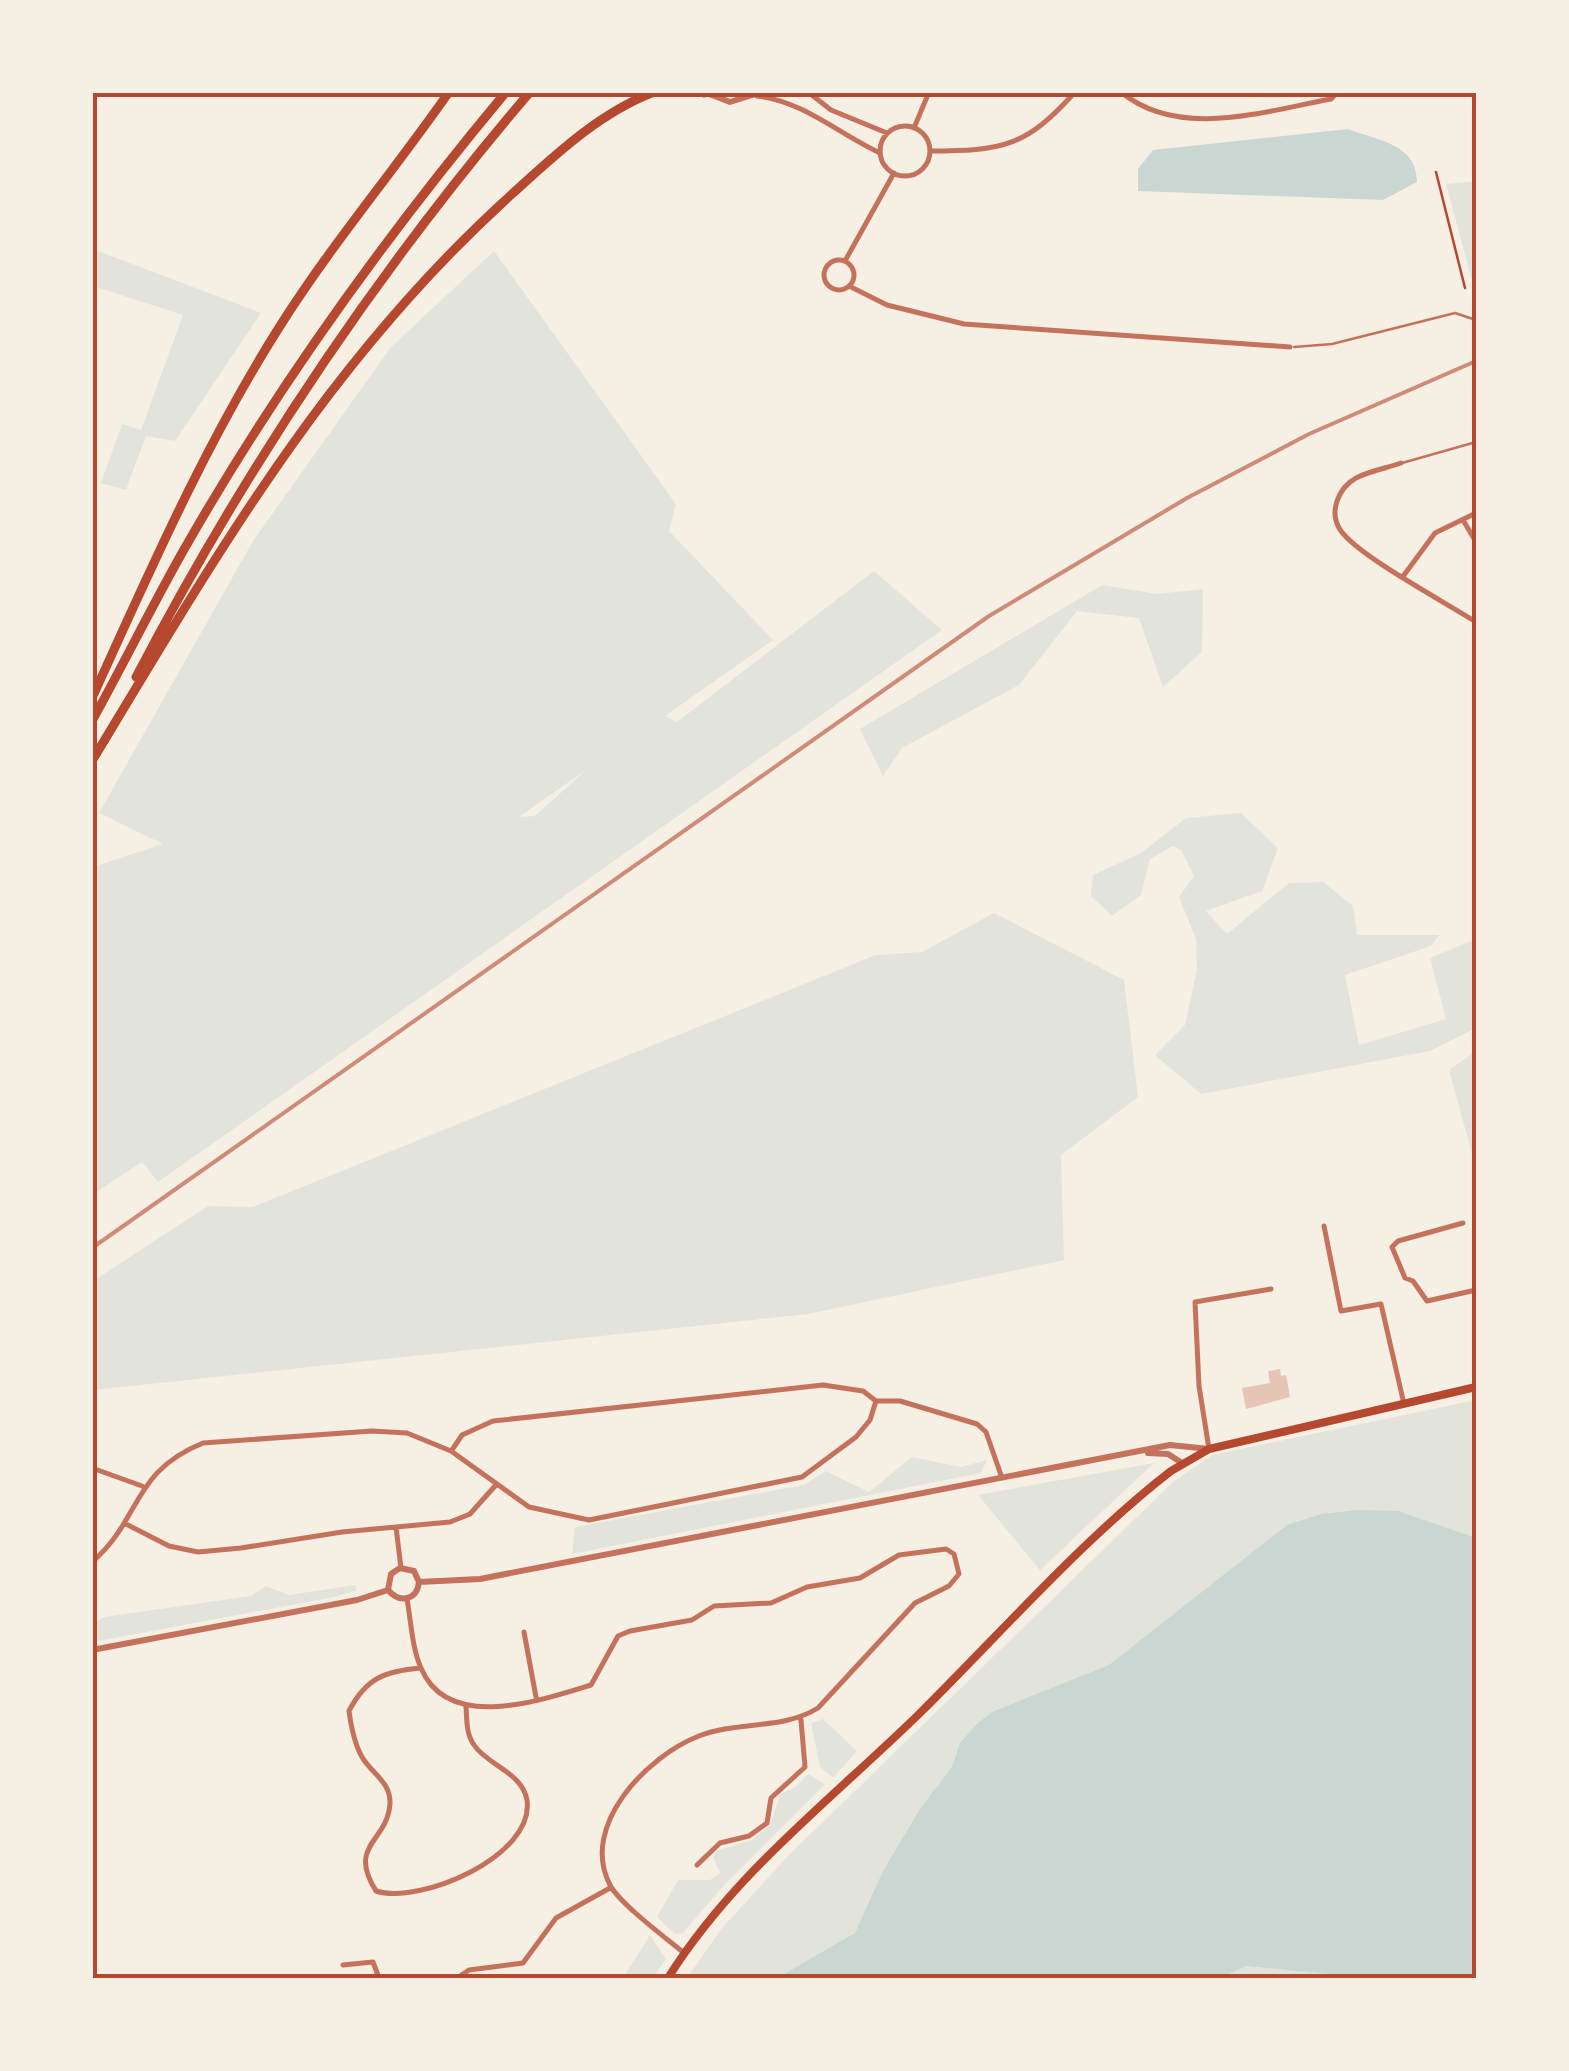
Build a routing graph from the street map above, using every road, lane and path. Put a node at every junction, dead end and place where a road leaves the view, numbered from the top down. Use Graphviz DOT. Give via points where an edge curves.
graph roads {
  1 [pos="449,92"];
  2 [pos="506,92"];
  3 [pos="530,92"];
  4 [pos="654,92"];
  5 [pos="704,92"];
  6 [pos="808,92"];
  7 [pos="928,92"];
  8 [pos="1076,92"];
  9 [pos="1121,92"];
  10 [pos="1338,92"];
  11 [pos="760,94"];
  12 [pos="914,128"];
  13 [pos="887,133"];
  14 [pos="930,151"];
  15 [pos="880,153"];
  16 [pos="1436,172"];
  17 [pos="894,173"];
  18 [pos="845,261"];
  19 [pos="849,286"];
  20 [pos="1466,288"];
  21 [pos="1476,320"];
  22 [pos="1290,347"];
  23 [pos="1476,442"];
  24 [pos="1401,464"];
  25 [pos="1476,513"];
  26 [pos="1463,520"];
  27 [pos="1476,542"];
  28 [pos="1404,574"];
  29 [pos="1476,622"];
  30 [pos="92,698"];
  31 [pos="92,720"];
  32 [pos="92,760"];
  33 [pos="1464,1223"];
  34 [pos="1324,1226"];
  35 [pos="1271,1289"];
  36 [pos="1476,1290"];
  37 [pos="1476,1387"];
  38 [pos="876,1401"];
  39 [pos="1404,1404"];
  40 [pos="1209,1449"];
  41 [pos="451,1451"];
  42 [pos="1141,1453"];
  43 [pos="1182,1463"];
  44 [pos="92,1468"];
  45 [pos="1002,1478"];
  46 [pos="142,1486"];
  47 [pos="495,1486"];
  48 [pos="124,1523"];
  49 [pos="396,1527"];
  50 [pos="92,1562"];
  51 [pos="401,1568"];
  52 [pos="419,1582"];
  53 [pos="388,1590"];
  54 [pos="407,1599"];
  55 [pos="524,1632"];
  56 [pos="92,1650"];
  57 [pos="420,1668"];
  58 [pos="536,1698"];
  59 [pos="466,1707"];
  60 [pos="801,1718"];
  61 [pos="697,1865"];
  62 [pos="611,1887"];
  63 [pos="684,1954"];
  64 [pos="343,1965"];
  65 [pos="379,1978"];
  66 [pos="457,1978"];
  67 [pos="668,1978"];
  1 -- 30 [label="highway" via="255,366 179,508"];
  2 -- 31 [label="highway" via="298,365 182,552"];
  3 -- 32 [label="highway" via="417,231 300,395 201,557"];
  4 -- 32 [label="highway" via="604,118 527,180 352,361 252,496"];
  5 -- 11 [label="street" via="730,102"];
  6 -- 13 [label="street" via="831,110"];
  7 -- 12 [label="street"];
  8 -- 14 [label="street" via="1026,139 998,150"];
  9 -- 10 [label="street" via="1154,112 1226,118 1331,99"];
  11 -- 15 [label="street" via="788,102"];
  12 -- 13 [label="street"];
  12 -- 14 [label="street" via="925,135"];
  13 -- 15 [label="street"];
  14 -- 17 [label="street" via="918,172"];
  15 -- 17 [label="street"];
  16 -- 20 [label="path"];
  17 -- 18 [label="street"];
  18 -- 19 [label="street" via="854,272"];
  18 -- 19 [label="street" via="826,266 824,280 835,290"];
  19 -- 22 [label="street" via="887,304 964,324"];
  21 -- 22 [label="lane" via="1454,313 1332,344"];
  23 -- 24 [label="lane"];
  24 -- 28 [label="street" via="1356,478 1334,510 1342,532"];
  25 -- 26 [label="street"];
  26 -- 27 [label="street"];
  26 -- 28 [label="street" via="1435,533"];
  28 -- 29 [label="street"];
  33 -- 36 [label="street" via="1392,1247 1405,1278 1427,1302"];
  34 -- 39 [label="street" via="1341,1312 1381,1304"];
  35 -- 40 [label="street" via="1195,1302"];
  37 -- 39 [label="main road"];
  38 -- 41 [label="street" via="863,1391 824,1384 493,1420 462,1435"];
  38 -- 45 [label="street" via="900,1401 977,1424"];
  38 -- 47 [label="street" via="870,1420 844,1447 802,1478 774,1485 589,1520 546,1514"];
  39 -- 40 [label="main road"];
  40 -- 42 [label="street" via="1178,1444"];
  40 -- 43 [label="main road"];
  41 -- 46 [label="street" via="406,1434 372,1432 203,1443 177,1453"];
  41 -- 47 [label="street"];
  42 -- 43 [label="street" via="1168,1454"];
  42 -- 45 [label="street"];
  43 -- 63 [label="main road" via="793,1829 731,1891"];
  44 -- 46 [label="street"];
  45 -- 52 [label="street" via="480,1579"];
  46 -- 48 [label="street"];
  47 -- 49 [label="street" via="470,1514"];
  48 -- 49 [label="street" via="198,1552"];
  48 -- 50 [label="street"];
  49 -- 51 [label="street"];
  51 -- 52 [label="street"];
  51 -- 53 [label="street" via="390,1574"];
  52 -- 54 [label="street"];
  53 -- 54 [label="street"];
  53 -- 56 [label="street"];
  54 -- 57 [label="street"];
  55 -- 58 [label="street"];
  57 -- 59 [label="street" via="432,1686"];
  57 -- 59 [label="street" via="372,1679 349,1711 362,1758 388,1787 390,1806 365,1850 376,1892 390,1896 460,1880 522,1829 526,1800 508,1773 475,1748"];
  58 -- 59 [label="street"];
  58 -- 60 [label="street" via="591,1685 618,1636 630,1631 692,1620 714,1606 771,1602 860,1578 899,1555 954,1554 959,1574 948,1586 915,1602 818,1708"];
  60 -- 61 [label="street" via="804,1767 771,1798 766,1823 749,1836 720,1843"];
  60 -- 62 [label="street" via="702,1734 674,1747 624,1794 602,1836"];
  62 -- 63 [label="street"];
  62 -- 66 [label="street" via="556,1918 523,1963 469,1970"];
  63 -- 67 [label="main road"];
  64 -- 65 [label="street" via="373,1962"];
}
